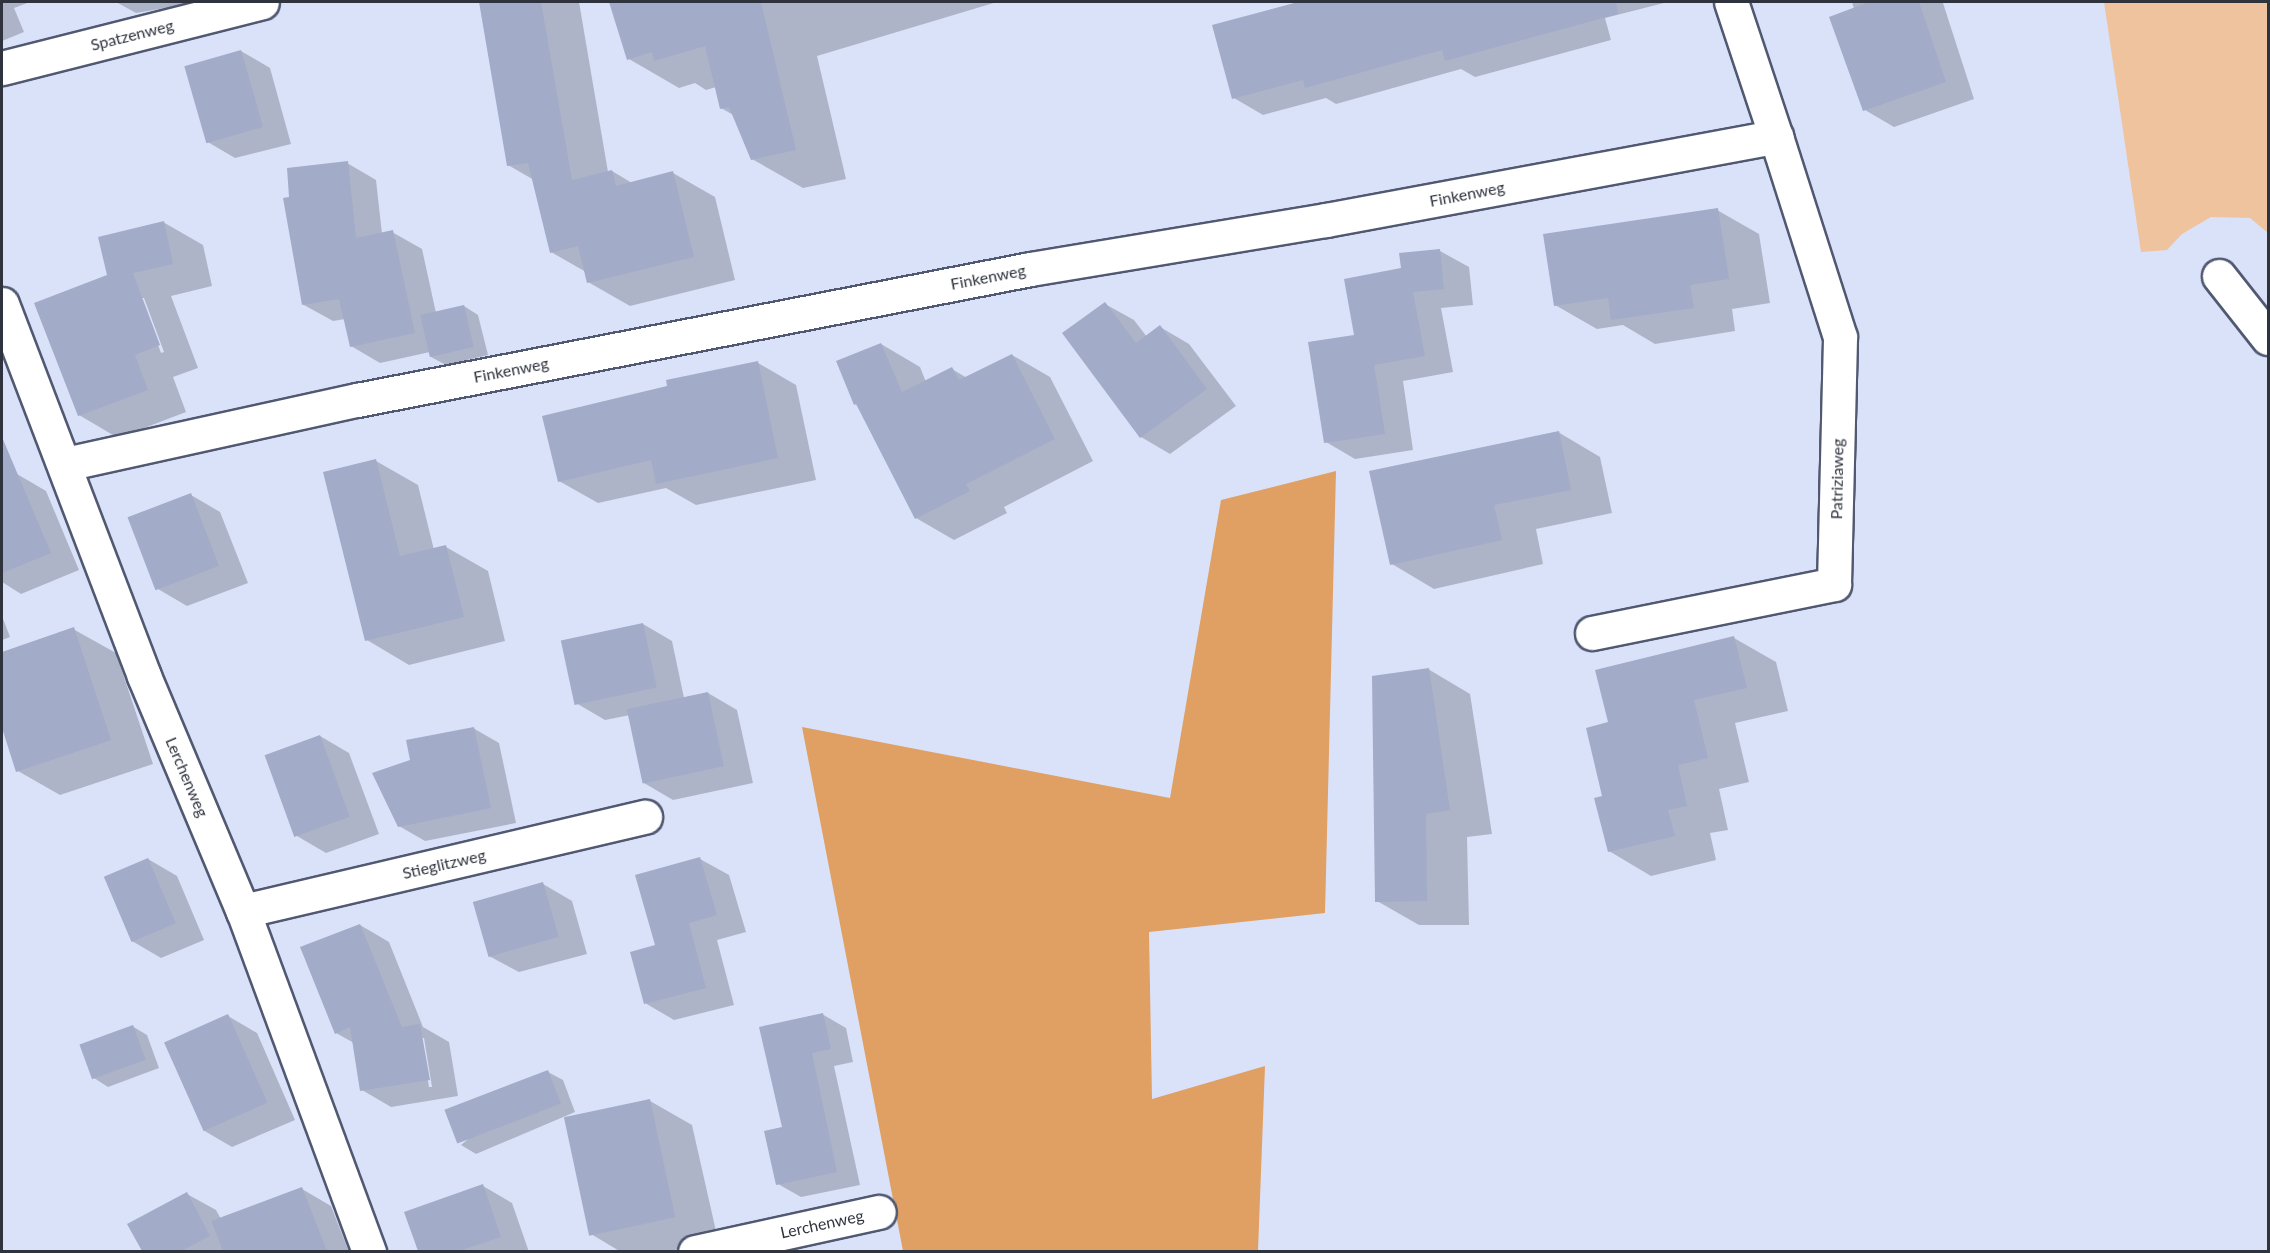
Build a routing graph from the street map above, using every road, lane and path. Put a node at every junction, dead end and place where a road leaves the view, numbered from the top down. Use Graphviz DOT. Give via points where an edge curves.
graph roads {
  1 [pos="262,2"];
  2 [pos="1731,2"];
  3 [pos="2,68"];
  4 [pos="1776,137"];
  5 [pos="2219,276"];
  6 [pos="2,304"];
  7 [pos="2268,338"];
  8 [pos="65,464"];
  9 [pos="1592,633"];
  10 [pos="645,817"];
  11 [pos="243,911"];
  12 [pos="879,1212"];
  13 [pos="369,1251"];
  14 [pos="695,1251"];
  1 -- 3 [label="street, Spatzenweg"];
  2 -- 4 [label="street"];
  4 -- 8 [label="street, Finkenweg" via="1326,220 1006,273 357,400"];
  4 -- 9 [label="street, Patriziaweg" via="1840,337 1834,584"];
  5 -- 7 [label="street"];
  6 -- 8 [label="street, Lerchenweg"];
  8 -- 11 [label="street, Lerchenweg" via="144,676"];
  10 -- 11 [label="street, Stieglitzweg"];
  11 -- 13 [label="street, Lerchenweg"];
  12 -- 14 [label="street, Lerchenweg"];
}
